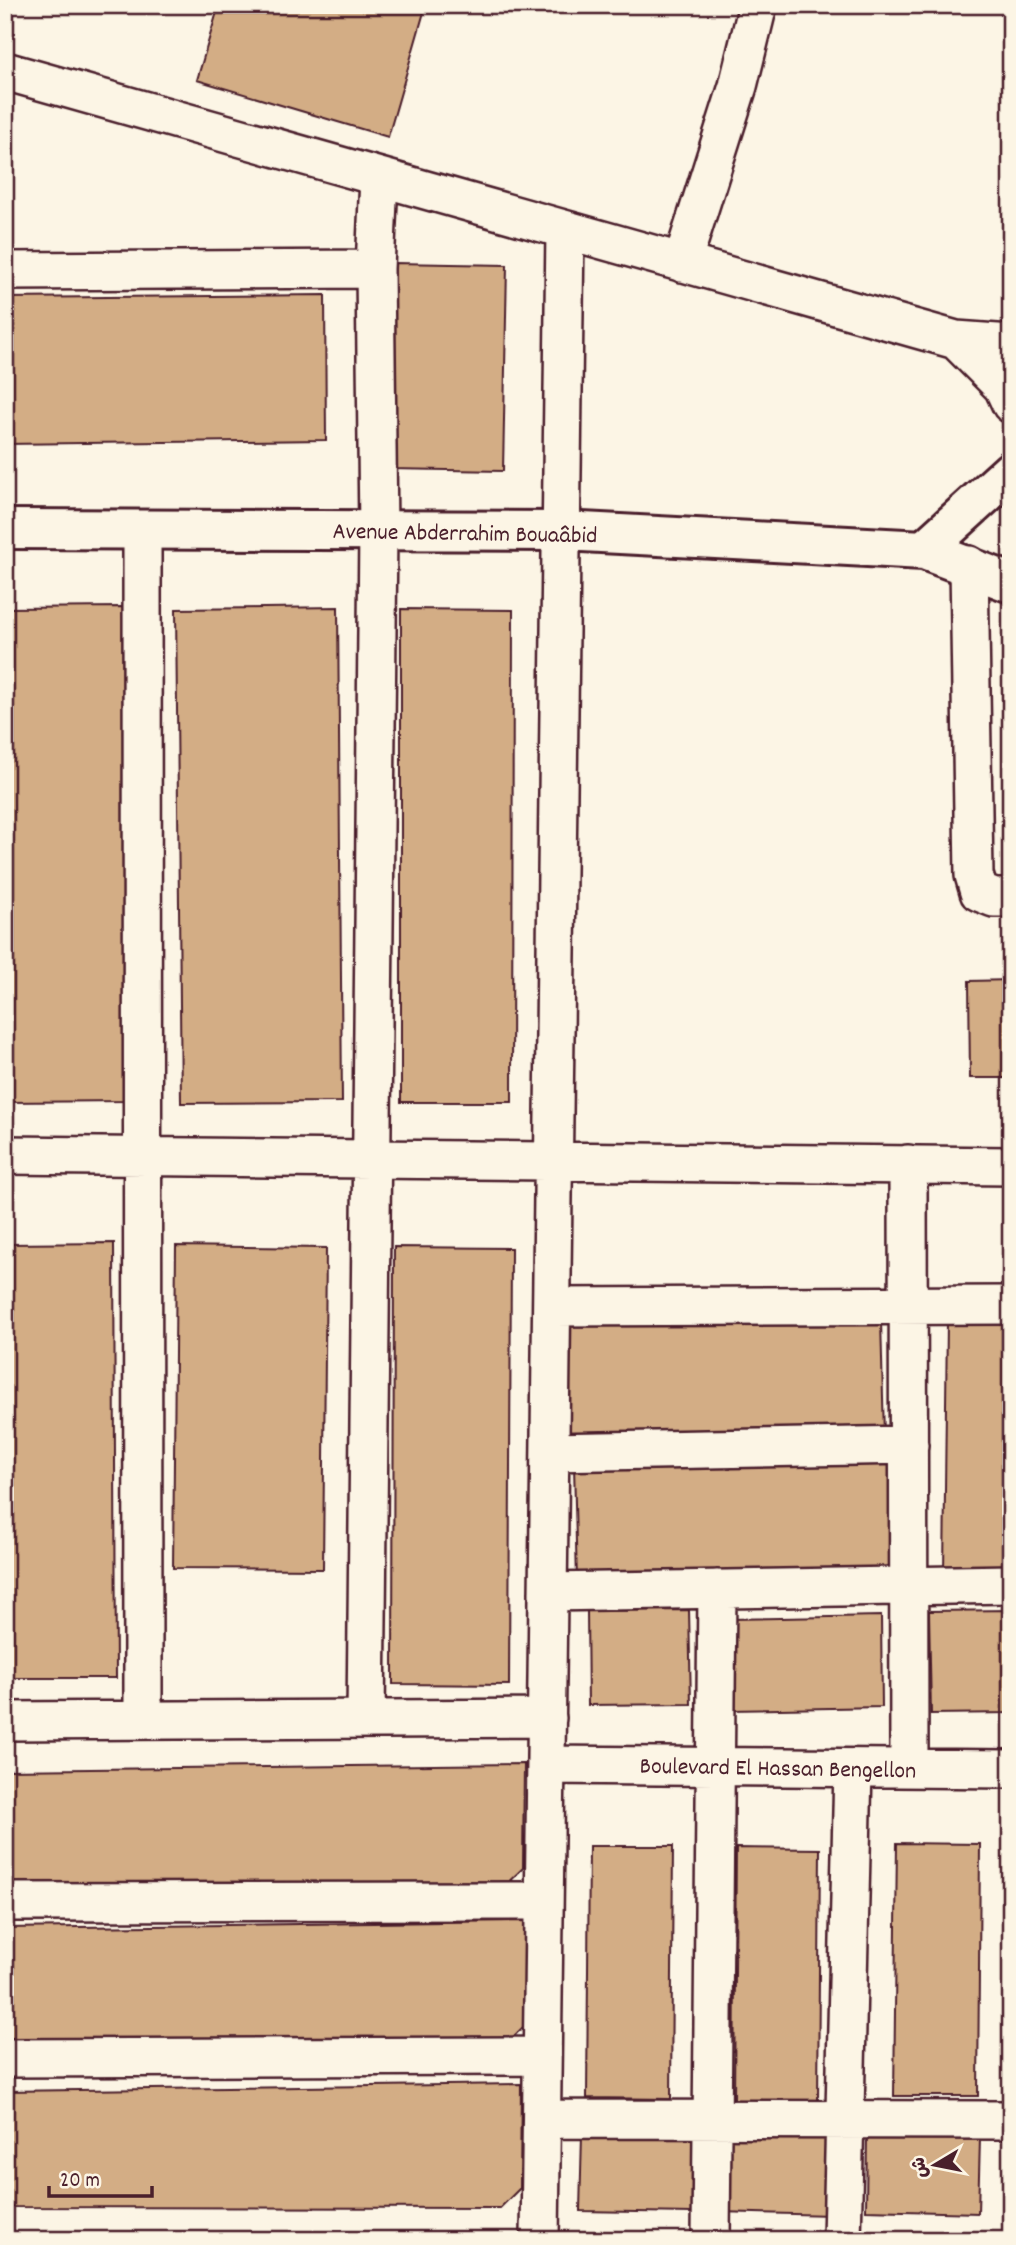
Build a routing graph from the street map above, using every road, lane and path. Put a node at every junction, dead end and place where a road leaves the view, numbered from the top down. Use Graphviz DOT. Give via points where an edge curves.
graph roads {
  1 [pos="758,5"];
  2 [pos="5,71"];
  3 [pos="379,177"];
  4 [pos="565,230"];
  5 [pos="682,263"];
  6 [pos="375,269"];
  7 [pos="5,271"];
  8 [pos="956,340"];
  9 [pos="1011,344"];
  10 [pos="1011,404"];
  11 [pos="1011,471"];
  12 [pos="5,529"];
  13 [pos="142,530"];
  14 [pos="378,531"];
  15 [pos="563,531"];
  16 [pos="924,550"];
  17 [pos="969,565"];
  18 [pos="1011,583"];
  19 [pos="1011,898"];
  20 [pos="5,1155"];
  21 [pos="143,1156"];
  22 [pos="372,1158"];
  23 [pos="554,1161"];
  24 [pos="908,1164"];
  25 [pos="1011,1166"];
  26 [pos="908,1304"];
  27 [pos="1011,1305"];
  28 [pos="552,1307"];
  29 [pos="909,1445"];
  30 [pos="550,1452"];
  31 [pos="1011,1584"];
  32 [pos="909,1586"];
  33 [pos="717,1589"];
  34 [pos="548,1592"];
  35 [pos="547,1718"];
  36 [pos="366,1719"];
  37 [pos="144,1720"];
  38 [pos="5,1721"];
  39 [pos="546,1765"];
  40 [pos="716,1766"];
  41 [pos="853,1768"];
  42 [pos="909,1768"];
  43 [pos="1011,1769"];
  44 [pos="544,1901"];
  45 [pos="5,1902"];
  46 [pos="542,2056"];
  47 [pos="5,2058"];
  48 [pos="542,2119"];
  49 [pos="712,2119"];
  50 [pos="846,2120"];
  51 [pos="1011,2120"];
  52 [pos="540,2240"];
  53 [pos="711,2240"];
  54 [pos="842,2240"];
  1 -- 5 [label="street" via="738,86"];
  2 -- 3 [label="street"];
  3 -- 4 [label="street"];
  3 -- 6 [label="street"];
  4 -- 5 [label="street"];
  4 -- 15 [label="street"];
  5 -- 8 [label="street"];
  6 -- 7 [label="street"];
  6 -- 14 [label="street"];
  8 -- 9 [label="street"];
  8 -- 10 [label="street" via="1003,387"];
  11 -- 16 [label="street"];
  12 -- 13 [label="street, Avenue Abderrahim Bouaâbid"];
  13 -- 14 [label="street, Avenue Abderrahim Bouaâbid"];
  13 -- 21 [label="street"];
  14 -- 15 [label="street, Avenue Abderrahim Bouaâbid"];
  14 -- 22 [label="street"];
  15 -- 16 [label="street, Avenue Abderrahim Bouaâbid"];
  15 -- 23 [label="street"];
  16 -- 17 [label="street, Avenue Abderrahim Bouaâbid"];
  17 -- 18 [label="street, Avenue Abderrahim Bouaâbid"];
  17 -- 19 [label="street" via="974,875 979,892"];
  20 -- 21 [label="street"];
  21 -- 22 [label="street"];
  21 -- 37 [label="street"];
  22 -- 23 [label="street"];
  22 -- 36 [label="street"];
  23 -- 24 [label="street"];
  23 -- 28 [label="street"];
  24 -- 25 [label="street"];
  24 -- 26 [label="street"];
  26 -- 27 [label="street"];
  26 -- 28 [label="street"];
  26 -- 29 [label="street"];
  28 -- 30 [label="street"];
  29 -- 30 [label="street"];
  29 -- 32 [label="street"];
  30 -- 34 [label="street"];
  31 -- 32 [label="street"];
  32 -- 33 [label="street"];
  32 -- 42 [label="street"];
  33 -- 34 [label="street"];
  33 -- 40 [label="street"];
  34 -- 35 [label="street"];
  35 -- 36 [label="street"];
  35 -- 39 [label="street"];
  36 -- 37 [label="street"];
  37 -- 38 [label="street"];
  39 -- 40 [label="street, Boulevard El Hassan Bengellon"];
  39 -- 44 [label="street"];
  40 -- 41 [label="street, Boulevard El Hassan Bengellon"];
  40 -- 49 [label="street"];
  41 -- 42 [label="street, Boulevard El Hassan Bengellon"];
  41 -- 50 [label="street"];
  42 -- 43 [label="street, Boulevard El Hassan Bengellon"];
  44 -- 45 [label="street"];
  44 -- 46 [label="street"];
  46 -- 47 [label="street"];
  46 -- 48 [label="street"];
  48 -- 49 [label="street"];
  48 -- 52 [label="street"];
  49 -- 50 [label="street"];
  49 -- 53 [label="street"];
  50 -- 51 [label="street"];
  50 -- 54 [label="street"];
}
